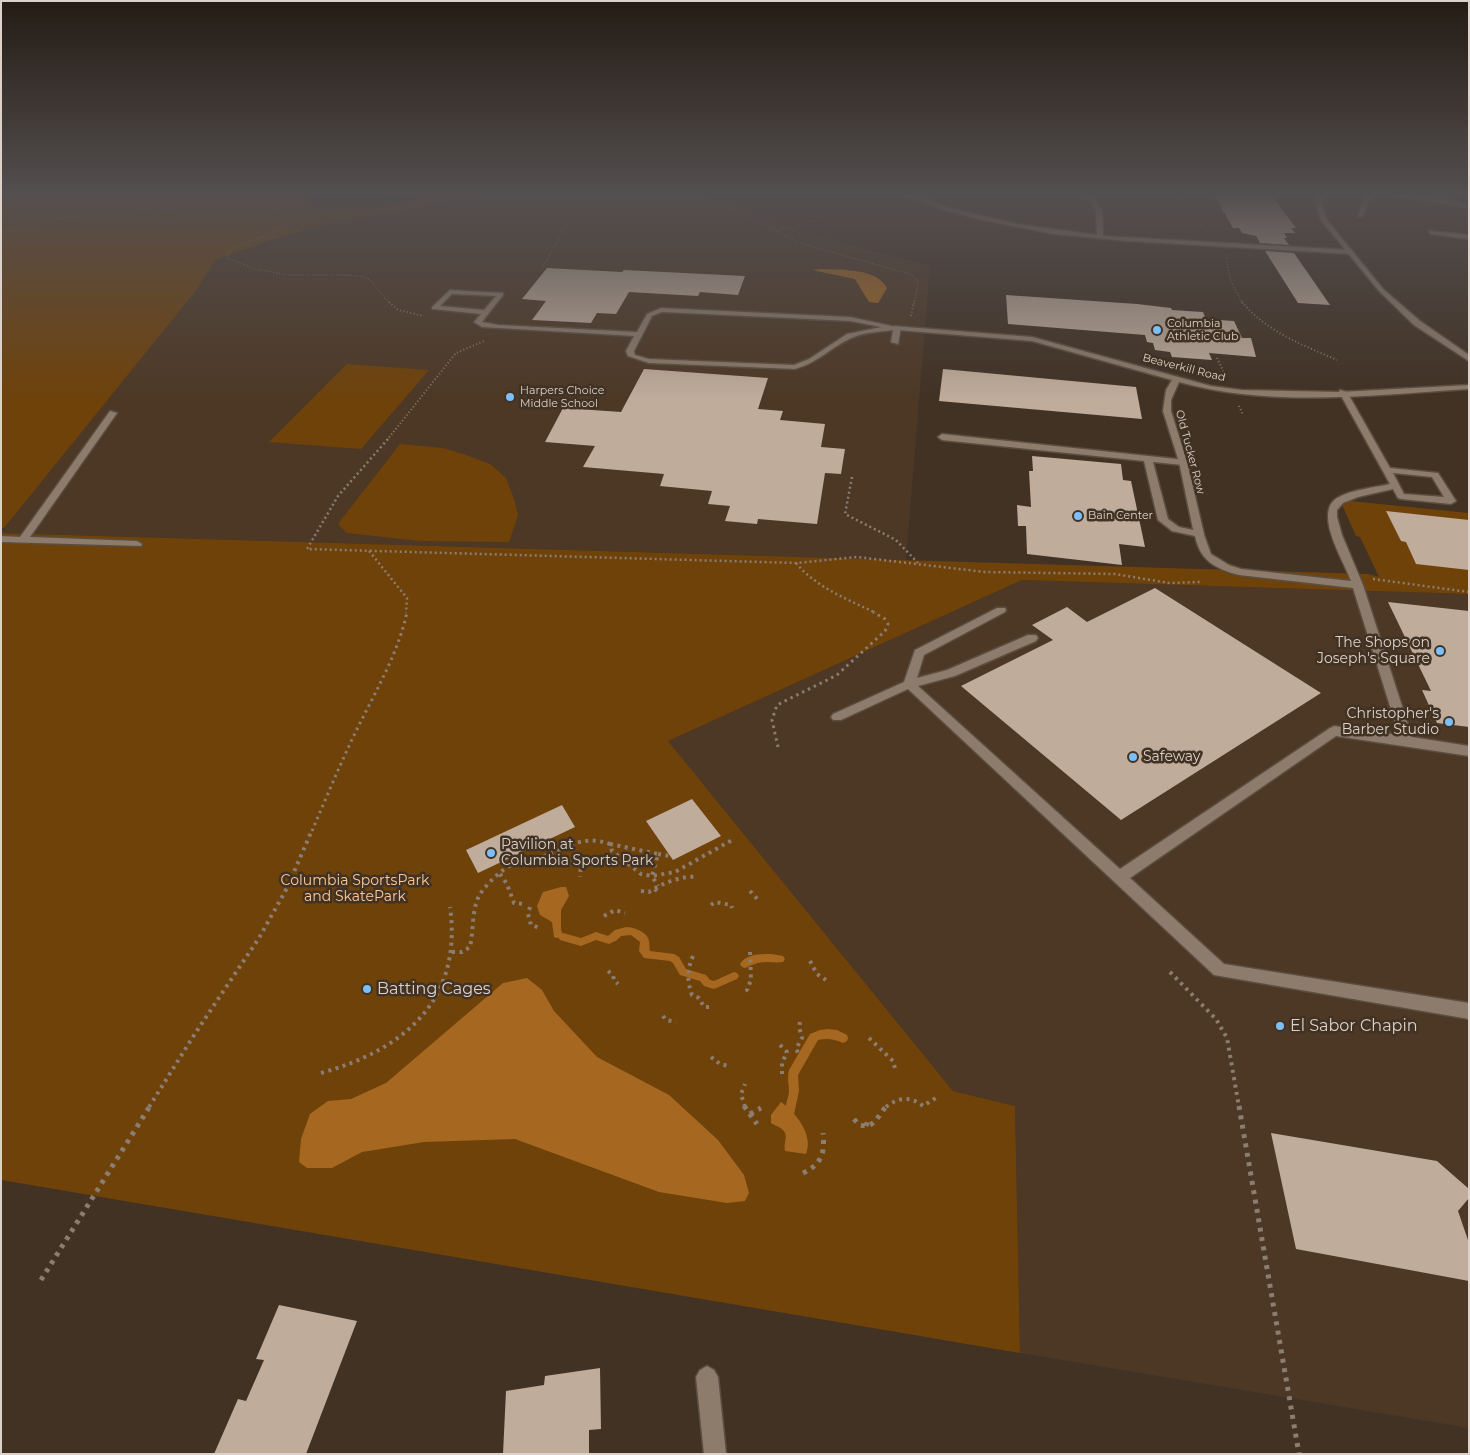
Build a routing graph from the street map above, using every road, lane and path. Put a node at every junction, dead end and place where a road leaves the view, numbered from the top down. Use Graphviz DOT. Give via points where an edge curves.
graph roads {
  1 [pos="241,263"];
  2 [pos="545,263"];
  3 [pos="871,263"];
  4 [pos="1226,263"];
  5 [pos="1360,263"];
  6 [pos="543,266"];
  7 [pos="486,312"];
  8 [pos="428,316"];
  9 [pos="499,327"];
  10 [pos="897,328"];
  11 [pos="908,329"];
  12 [pos="639,334"];
  13 [pos="895,342"];
  14 [pos="1469,358"];
  15 [pos="1337,360"];
  16 [pos="1176,378"];
  17 [pos="1469,387"];
  18 [pos="1344,392"];
  19 [pos="113,413"];
  20 [pos="942,437"];
  21 [pos="1148,458"];
  22 [pos="1182,462"];
  23 [pos="1388,470"];
  24 [pos="852,477"];
  25 [pos="1396,486"];
  26 [pos="1199,534"];
  27 [pos="1,539"];
  28 [pos="23,540"];
  29 [pos="137,544"];
  30 [pos="369,551"];
  31 [pos="796,563"];
  32 [pos="918,563"];
  33 [pos="1356,581"];
  34 [pos="1200,582"];
  35 [pos="1469,592"];
  36 [pos="1001,610"];
  37 [pos="1032,638"];
  38 [pos="909,684"];
  39 [pos="837,717"];
  40 [pos="1407,741"];
  41 [pos="778,747"];
  42 [pos="1469,751"];
  43 [pos="734,839"];
  44 [pos="610,844"];
  45 [pos="658,854"];
  46 [pos="670,856"];
  47 [pos="571,863"];
  48 [pos="500,874"];
  49 [pos="580,876"];
  50 [pos="652,876"];
  51 [pos="697,877"];
  52 [pos="1120,877"];
  53 [pos="656,887"];
  54 [pos="641,891"];
  55 [pos="750,891"];
  56 [pos="659,894"];
  57 [pos="760,902"];
  58 [pos="711,905"];
  59 [pos="450,907"];
  60 [pos="732,908"];
  61 [pos="625,913"];
  62 [pos="604,916"];
  63 [pos="540,928"];
  64 [pos="452,952"];
  65 [pos="750,952"];
  66 [pos="693,956"];
  67 [pos="810,961"];
  68 [pos="608,971"];
  69 [pos="1170,972"];
  70 [pos="618,984"];
  71 [pos="827,984"];
  72 [pos="751,994"];
  73 [pos="710,1007"];
  74 [pos="1469,1011"];
  75 [pos="663,1016"];
  76 [pos="676,1022"];
  77 [pos="800,1022"];
  78 [pos="869,1038"];
  79 [pos="780,1045"];
  80 [pos="800,1056"];
  81 [pos="711,1057"];
  82 [pos="729,1066"];
  83 [pos="896,1072"];
  84 [pos="321,1073"];
  85 [pos="782,1076"];
  86 [pos="745,1084"];
  87 [pos="939,1096"];
  88 [pos="761,1108"];
  89 [pos="750,1114"];
  90 [pos="869,1117"];
  91 [pos="854,1119"];
  92 [pos="756,1124"];
  93 [pos="865,1126"];
  94 [pos="823,1133"];
  95 [pos="803,1173"];
  96 [pos="41,1280"];
  97 [pos="707,1377"];
  98 [pos="715,1454"];
  99 [pos="1299,1454"];
  1 -- 8 [label="path" via="288,275 364,277 398,310"];
  2 -- 6 [label="path"];
  3 -- 11 [label="path" via="916,278 918,284"];
  4 -- 15 [label="path" via="1232,286 1246,306 1299,344"];
  5 -- 14 [label="street" via="1407,316"];
  7 -- 7 [label="street" via="501,294 450,292 434,308"];
  7 -- 9 [label="street" via="478,322"];
  9 -- 12 [label="street"];
  9 -- 30 [label="path" via="488,339 456,352 398,427 338,496 307,549"];
  10 -- 11 [label="street, Beaverkill Road"];
  10 -- 12 [label="street" via="850,319 661,310 649,315"];
  10 -- 12 [label="street" via="850,336 812,360 784,368 638,359 630,350"];
  10 -- 13 [label="street"];
  11 -- 16 [label="street, Beaverkill Road" via="1032,339"];
  16 -- 18 [label="street, Beaverkill Road" via="1234,392"];
  16 -- 22 [label="street, Old Tucker Row" via="1168,390 1168,420"];
  17 -- 18 [label="street, Beaverkill Road"];
  18 -- 23 [label="street"];
  19 -- 28 [label="street"];
  20 -- 21 [label="street"];
  21 -- 22 [label="street"];
  21 -- 26 [label="street" via="1163,520 1170,528"];
  22 -- 26 [label="street, Old Tucker Row"];
  23 -- 25 [label="street"];
  23 -- 25 [label="street" via="1435,475 1451,501 1401,496"];
  24 -- 32 [label="path" via="845,514 896,540"];
  25 -- 33 [label="street" via="1356,495 1334,506 1334,527"];
  26 -- 33 [label="street, Old Tucker Row" via="1207,556 1239,572"];
  27 -- 28 [label="street"];
  28 -- 29 [label="street"];
  30 -- 31 [label="path"];
  30 -- 96 [label="path" via="407,598 403,629 387,669 349,746 287,888 259,938 196,1032"];
  31 -- 32 [label="path" via="857,557"];
  31 -- 41 [label="path" via="816,583 876,613 888,624 885,631 837,675 777,705 772,722"];
  32 -- 34 [label="path" via="985,572 1116,574 1169,583"];
  33 -- 35 [label="path"];
  33 -- 40 [label="street"];
  36 -- 38 [label="street" via="919,653"];
  37 -- 38 [label="street" via="951,674"];
  38 -- 39 [label="street"];
  38 -- 52 [label="street"];
  40 -- 42 [label="street"];
  40 -- 52 [label="street" via="1334,731"];
  43 -- 50 [label="path" via="675,872"];
  44 -- 45 [label="path"];
  44 -- 48 [label="path" via="596,839 573,843 545,856 515,864"];
  44 -- 50 [label="path" via="612,851 641,874"];
  45 -- 46 [label="path"];
  45 -- 50 [label="path"];
  47 -- 49 [label="path" via="581,864"];
  48 -- 63 [label="path" via="514,903 528,906 531,925"];
  48 -- 64 [label="path" via="479,896 470,947 462,952"];
  50 -- 53 [label="path"];
  51 -- 53 [label="path"];
  52 -- 74 [label="street" via="1220,970"];
  53 -- 54 [label="path" via="649,892"];
  53 -- 56 [label="path"];
  55 -- 57 [label="path"];
  58 -- 60 [label="path" via="717,902"];
  59 -- 64 [label="path" via="454,935"];
  61 -- 62 [label="path" via="615,910"];
  64 -- 84 [label="path" via="444,979 431,1004 400,1038 362,1059"];
  65 -- 72 [label="path" via="751,982 747,990"];
  66 -- 73 [label="path" via="686,979 692,995 700,998 704,1007"];
  67 -- 71 [label="path"];
  68 -- 70 [label="path"];
  69 -- 99 [label="path" via="1216,1019 1227,1038"];
  75 -- 76 [label="path"];
  77 -- 80 [label="path" via="802,1038 796,1049"];
  78 -- 83 [label="path" via="891,1058"];
  79 -- 85 [label="path" via="787,1052 782,1063"];
  81 -- 82 [label="path"];
  86 -- 89 [label="path" via="741,1089 742,1103"];
  87 -- 93 [label="path" via="923,1106 909,1098 896,1100 874,1123"];
  88 -- 89 [label="path"];
  89 -- 92 [label="path"];
  90 -- 93 [label="path"];
  91 -- 93 [label="path"];
  94 -- 95 [label="path" via="820,1163"];
  97 -- 98 [label="street"];
}
